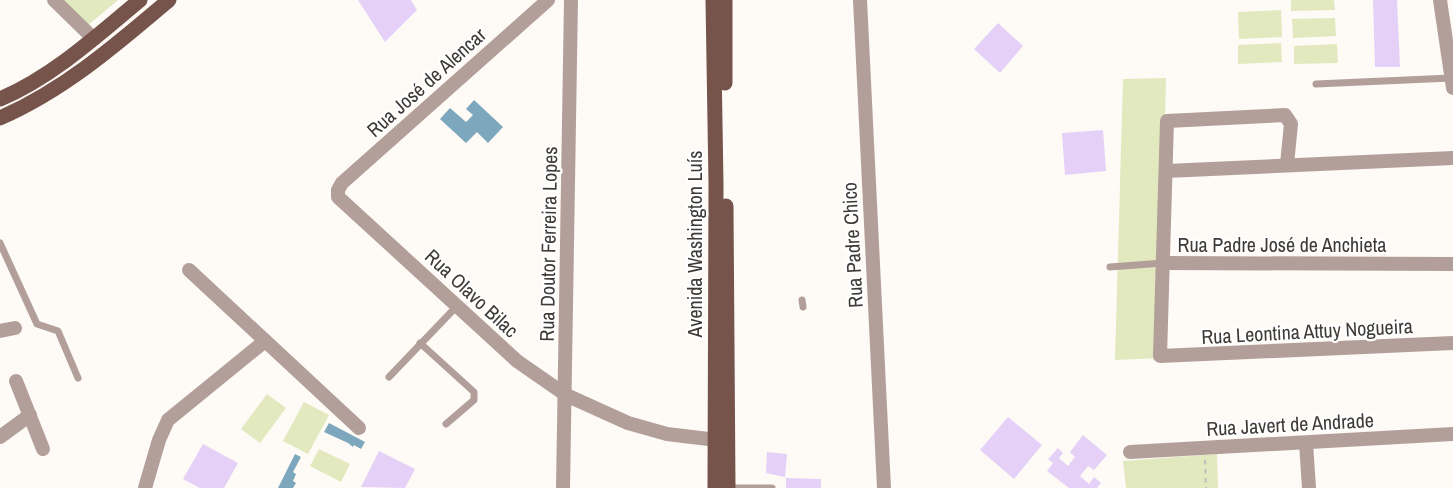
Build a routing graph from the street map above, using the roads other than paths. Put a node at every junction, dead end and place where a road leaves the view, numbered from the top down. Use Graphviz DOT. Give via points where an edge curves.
graph roads {
  1 [pos="54,0"];
  2 [pos="140,0"];
  3 [pos="169,0"];
  4 [pos="548,0"];
  5 [pos="571,0"];
  6 [pos="713,0"];
  7 [pos="725,0"];
  8 [pos="860,0"];
  9 [pos="1440,0"];
  10 [pos="1448,18"];
  11 [pos="94,39"];
  12 [pos="1452,83"];
  13 [pos="1316,84"];
  14 [pos="0,99"];
  15 [pos="3,113"];
  16 [pos="1453,158"];
  17 [pos="1287,164"];
  18 [pos="1167,171"];
  19 [pos="338,197"];
  20 [pos="0,243"];
  21 [pos="1163,263"];
  22 [pos="1453,264"];
  23 [pos="1110,267"];
  24 [pos="189,270"];
  25 [pos="457,306"];
  26 [pos="15,328"];
  27 [pos="0,331"];
  28 [pos="265,341"];
  29 [pos="420,343"];
  30 [pos="1453,343"];
  31 [pos="388,377"];
  32 [pos="78,378"];
  33 [pos="16,381"];
  34 [pos="566,395"];
  35 [pos="30,415"];
  36 [pos="446,424"];
  37 [pos="359,428"];
  38 [pos="1453,434"];
  39 [pos="0,437"];
  40 [pos="721,441"];
  41 [pos="1306,444"];
  42 [pos="43,449"];
  43 [pos="1130,452"];
  44 [pos="145,488"];
  45 [pos="564,488"];
  46 [pos="715,488"];
  47 [pos="721,488"];
  48 [pos="728,488"];
  49 [pos="772,488"];
  50 [pos="884,488"];
  51 [pos="1309,488"];
  1 -- 11 [label="street"];
  2 -- 11 [label="main road"];
  3 -- 15 [label="main road" via="50,93"];
  4 -- 19 [label="street, Rua José de Alencar" via="342,183"];
  5 -- 34 [label="street, Rua Doutor Ferreira Lopes"];
  6 -- 40 [label="main road, Avenida Washington Luís"];
  7 -- 40 [label="main road, Avenida Washington Luís"];
  8 -- 50 [label="street, Rua Padre Chico"];
  9 -- 10 [label="street"];
  10 -- 12 [label="street"];
  11 -- 14 [label="main road"];
  12 -- 13 [label="lane"];
  16 -- 17 [label="street"];
  17 -- 18 [label="street"];
  17 -- 18 [label="street" via="1291,124 1285,115 1170,119 1166,125"];
  18 -- 21 [label="street"];
  19 -- 25 [label="street, Rua Olavo Bilac"];
  20 -- 32 [label="lane" via="37,324 58,331"];
  21 -- 22 [label="street, Rua Padre José de Anchieta"];
  21 -- 23 [label="lane, Rua Padre José de Anchieta"];
  21 -- 30 [label="street, Rua Leontina Attuy Nogueira" via="1159,352 1164,357"];
  24 -- 28 [label="street"];
  25 -- 29 [label="lane"];
  25 -- 34 [label="street, Rua Olavo Bilac" via="518,362"];
  26 -- 27 [label="street"];
  28 -- 37 [label="street"];
  28 -- 44 [label="street" via="168,420"];
  29 -- 31 [label="lane"];
  29 -- 36 [label="lane" via="474,392 474,400"];
  33 -- 35 [label="street"];
  34 -- 40 [label="street, Rua Olavo Bilac" via="628,423 667,434"];
  34 -- 45 [label="street, Rua Doutor Ferreira Lopes"];
  35 -- 39 [label="street"];
  35 -- 42 [label="street"];
  38 -- 41 [label="street, Rua Javert de Andrade"];
  40 -- 46 [label="main road, Avenida Washington Luís"];
  40 -- 48 [label="main road, Avenida Washington Luís"];
  41 -- 43 [label="street, Rua Javert de Andrade"];
  41 -- 51 [label="street"];
  47 -- 48 [label="lane"];
  48 -- 49 [label="lane"];
}
